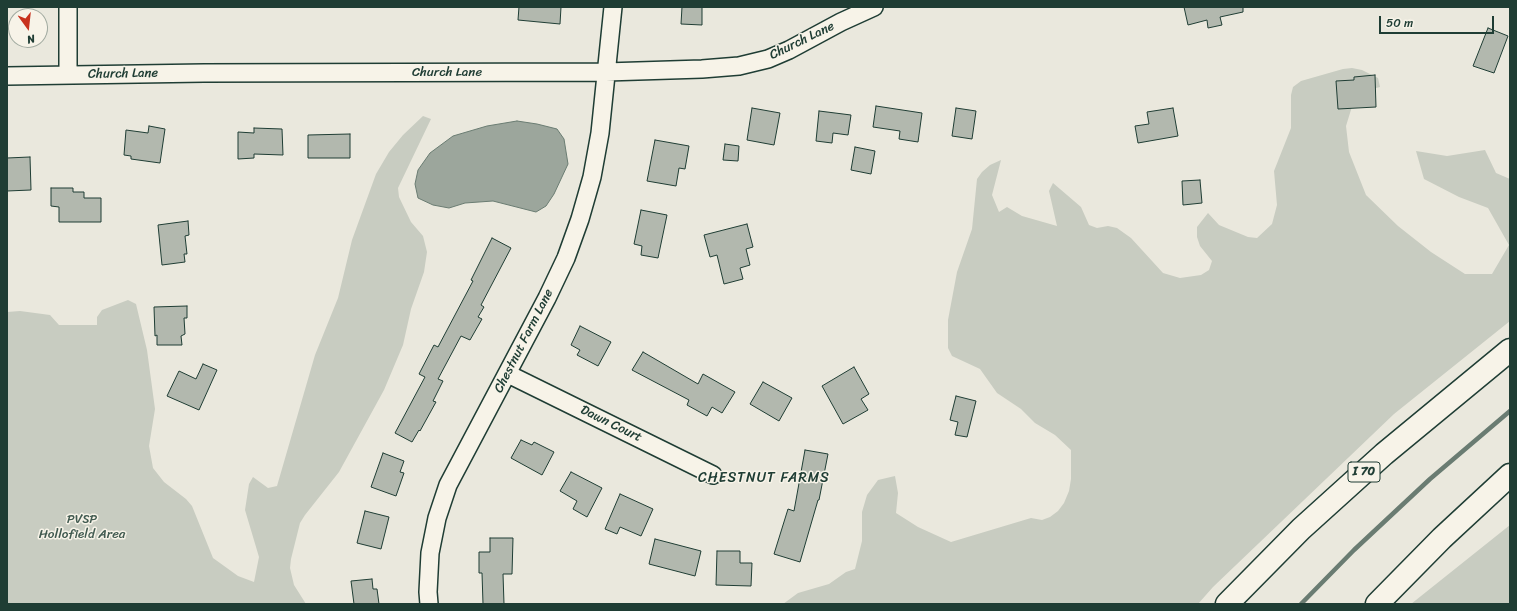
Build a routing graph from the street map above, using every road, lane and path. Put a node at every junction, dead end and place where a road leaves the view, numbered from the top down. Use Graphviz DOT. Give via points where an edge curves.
graph roads {
  1 [pos="68,7"];
  2 [pos="613,7"];
  3 [pos="874,7"];
  4 [pos="606,72"];
  5 [pos="68,75"];
  6 [pos="7,76"];
  7 [pos="1510,350"];
  8 [pos="508,374"];
  9 [pos="713,475"];
  10 [pos="1510,475"];
  11 [pos="429,604"];
  12 [pos="1227,604"];
  13 [pos="1377,604"];
  1 -- 5 [label="street"];
  2 -- 4 [label="street, Chestnut Farm Lane"];
  3 -- 4 [label="street, Church Lane" via="768,59 702,70"];
  4 -- 5 [label="street, Church Lane"];
  4 -- 8 [label="street, Chestnut Farm Lane" via="600,133 592,177 580,219 548,298"];
  5 -- 6 [label="street, Church Lane"];
  7 -- 12 [label="highway, I 70" via="1384,454 1301,529"];
  8 -- 9 [label="street, Dawn Court"];
  8 -- 11 [label="street, Chestnut Farm Lane" via="448,485 437,518 430,553"];
  10 -- 13 [label="highway" via="1442,538"];
}
